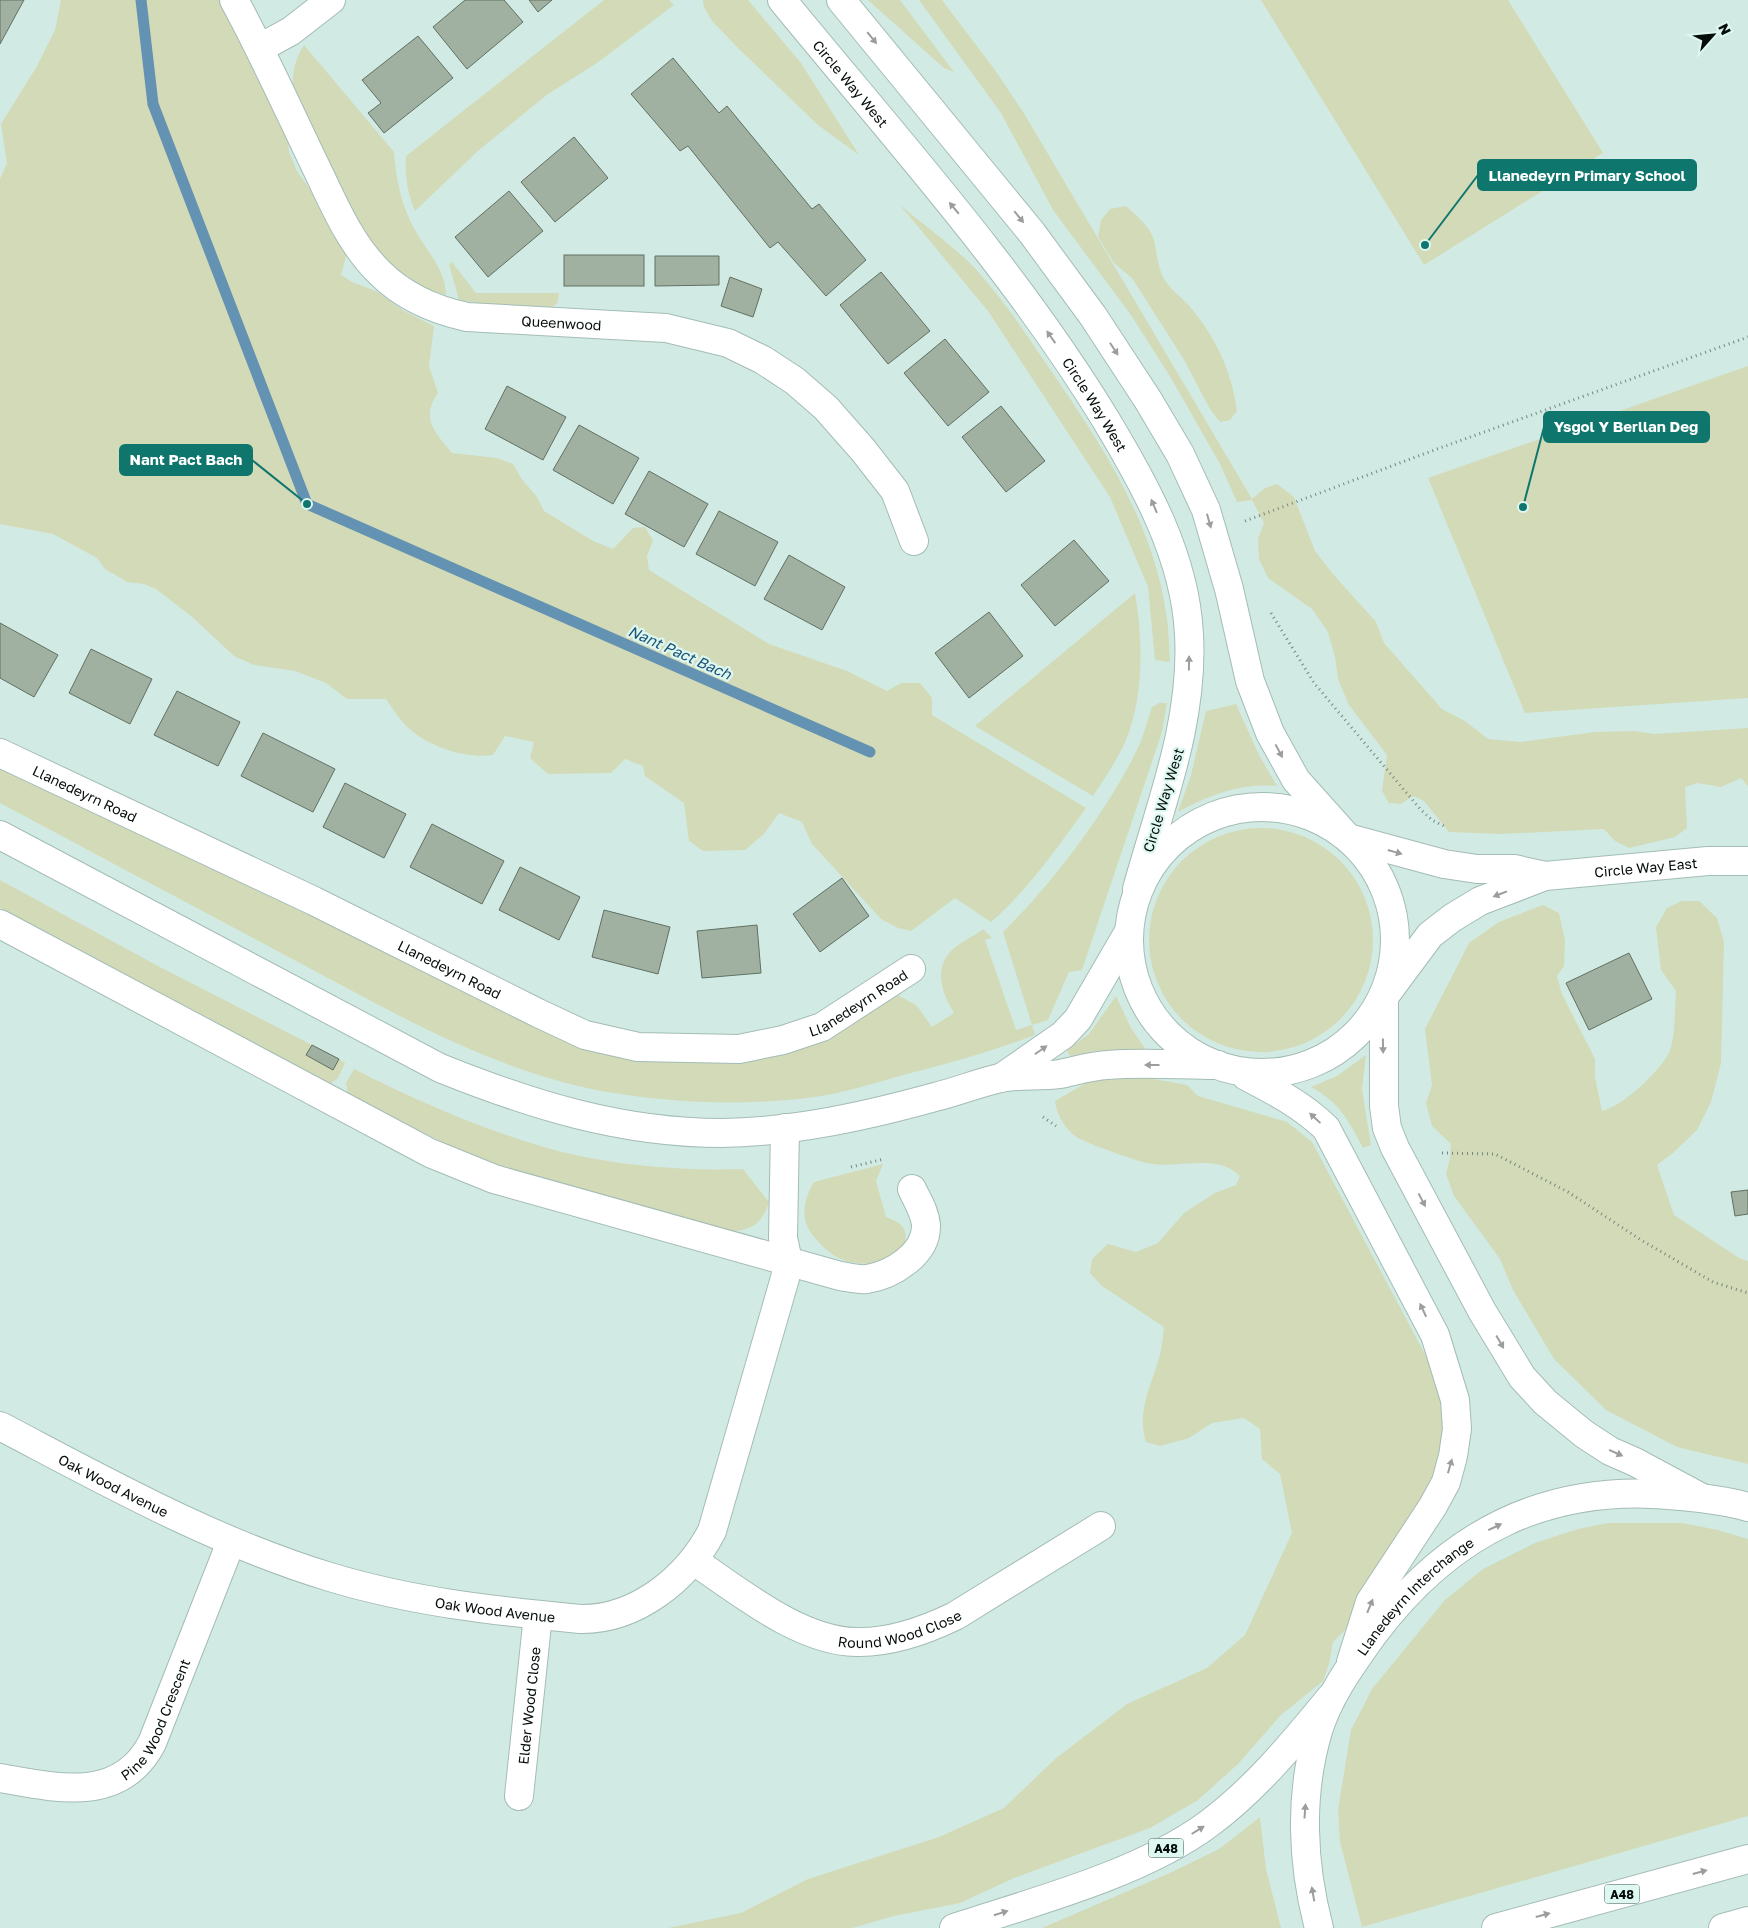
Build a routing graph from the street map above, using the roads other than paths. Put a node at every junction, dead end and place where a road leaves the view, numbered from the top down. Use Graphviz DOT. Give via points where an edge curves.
graph roads {
  1 [pos="234,0"];
  2 [pos="331,0"];
  3 [pos="782,0"];
  4 [pos="841,0"];
  5 [pos="260,48"];
  6 [pos="914,541"];
  7 [pos="0,753"];
  8 [pos="0,835"];
  9 [pos="1348,838"];
  10 [pos="1748,861"];
  11 [pos="1545,876"];
  12 [pos="1136,889"];
  13 [pos="0,924"];
  14 [pos="1128,933"];
  15 [pos="912,969"];
  16 [pos="1384,997"];
  17 [pos="1228,1069"];
  18 [pos="1001,1078"];
  19 [pos="786,1128"];
  20 [pos="912,1189"];
  21 [pos="788,1261"];
  22 [pos="0,1426"];
  23 [pos="1702,1498"];
  24 [pos="1748,1507"];
  25 [pos="1101,1526"];
  26 [pos="231,1542"];
  27 [pos="694,1561"];
  28 [pos="538,1615"];
  29 [pos="1349,1669"];
  30 [pos="1331,1697"];
  31 [pos="0,1778"];
  32 [pos="519,1796"];
  33 [pos="1748,1859"];
  34 [pos="1748,1921"];
  35 [pos="954,1928"];
  36 [pos="1319,1928"];
  37 [pos="1496,1928"];
  38 [pos="1724,1928"];
  1 -- 5 [label="main road, Queenwood"];
  2 -- 5 [label="main road" via="298,27"];
  12 -- 3 [label="main road, Circle Way West, one-way" via="1180,740 1190,662 1186,603 1154,503 1088,390 989,250"];
  4 -- 9 [label="main road, one-way" via="1032,233 1093,316 1162,423 1206,510 1258,707 1296,780"];
  5 -- 6 [label="main road, Queenwood" via="343,224 380,274 401,291 446,312 467,317 666,328 728,343 763,360 796,381 826,408 863,450 895,491"];
  7 -- 15 [label="main road, Llanedeyrn Road" via="305,897 585,1035 638,1048 739,1049 783,1040 822,1026"];
  8 -- 19 [label="main road" via="398,1047 501,1093 555,1110 637,1128 724,1133"];
  9 -- 11 [label="main road, Circle Way East, one-way" via="1444,864 1477,869 1514,869"];
  9 -- 12 [label="main road" via="1311,816 1268,806 1224,812 1184,831 1158,855"];
  9 -- 16 [label="main road" via="1377,871 1393,912 1396,955"];
  10 -- 11 [label="main road, Circle Way East" via="1708,860"];
  11 -- 16 [label="main road, Circle Way East, one-way" via="1480,901 1452,918 1430,935"];
  12 -- 14 [label="main road, Circle Way West"];
  13 -- 21 [label="main road" via="455,1164 494,1179"];
  14 -- 17 [label="main road" via="1138,992 1162,1029 1196,1057"];
  18 -- 14 [label="main road, one-way" via="1063,1035 1078,1019"];
  16 -- 17 [label="main road" via="1360,1033 1325,1059 1283,1073"];
  16 -- 23 [label="main road, one-way" via="1387,1128 1508,1357 1545,1402 1584,1434 1610,1451"];
  17 -- 18 [label="main road, one-way" via="1108,1065 1061,1074"];
  29 -- 17 [label="main road, one-way" via="1370,1602 1446,1482 1457,1429 1455,1400 1435,1335 1421,1304 1326,1128 1310,1112 1284,1096"];
  18 -- 19 [label="main road" via="881,1112"];
  19 -- 21 [label="main road" via="783,1238"];
  20 -- 21 [label="main road" via="926,1226 918,1249 885,1275 865,1279 840,1276"];
  21 -- 27 [label="main road, Oak Wood Avenue" via="719,1509 712,1531"];
  22 -- 26 [label="main road, Oak Wood Avenue"];
  23 -- 24 [label="main road, Llanedeyrn Interchange"];
  29 -- 23 [label="main road, Llanedeyrn Interchange, one-way" via="1381,1624 1428,1573 1468,1541 1490,1529 1572,1498 1596,1494 1643,1492"];
  25 -- 27 [label="main road, Round Wood Close" via="948,1620 911,1632 856,1642 815,1634 787,1621"];
  26 -- 28 [label="main road, Oak Wood Avenue" via="331,1577 388,1592 468,1607"];
  26 -- 31 [label="main road, Pine Wood Crescent" via="144,1760 108,1784 94,1788 72,1789"];
  27 -- 28 [label="main road, Oak Wood Avenue" via="650,1598 611,1616 598,1619"];
  28 -- 32 [label="main road, Elder Wood Close"];
  29 -- 30 [label="main road, Llanedeyrn Interchange"];
  35 -- 30 [label="main road, A48, one-way" via="1076,1888 1176,1844 1205,1826 1246,1793 1285,1753"];
  36 -- 30 [label="main road, Llanedeyrn Interchange, one-way" via="1307,1860 1304,1816 1318,1730"];
  37 -- 33 [label="main road, A48, one-way"];
  34 -- 38 [label="main road"];
}
